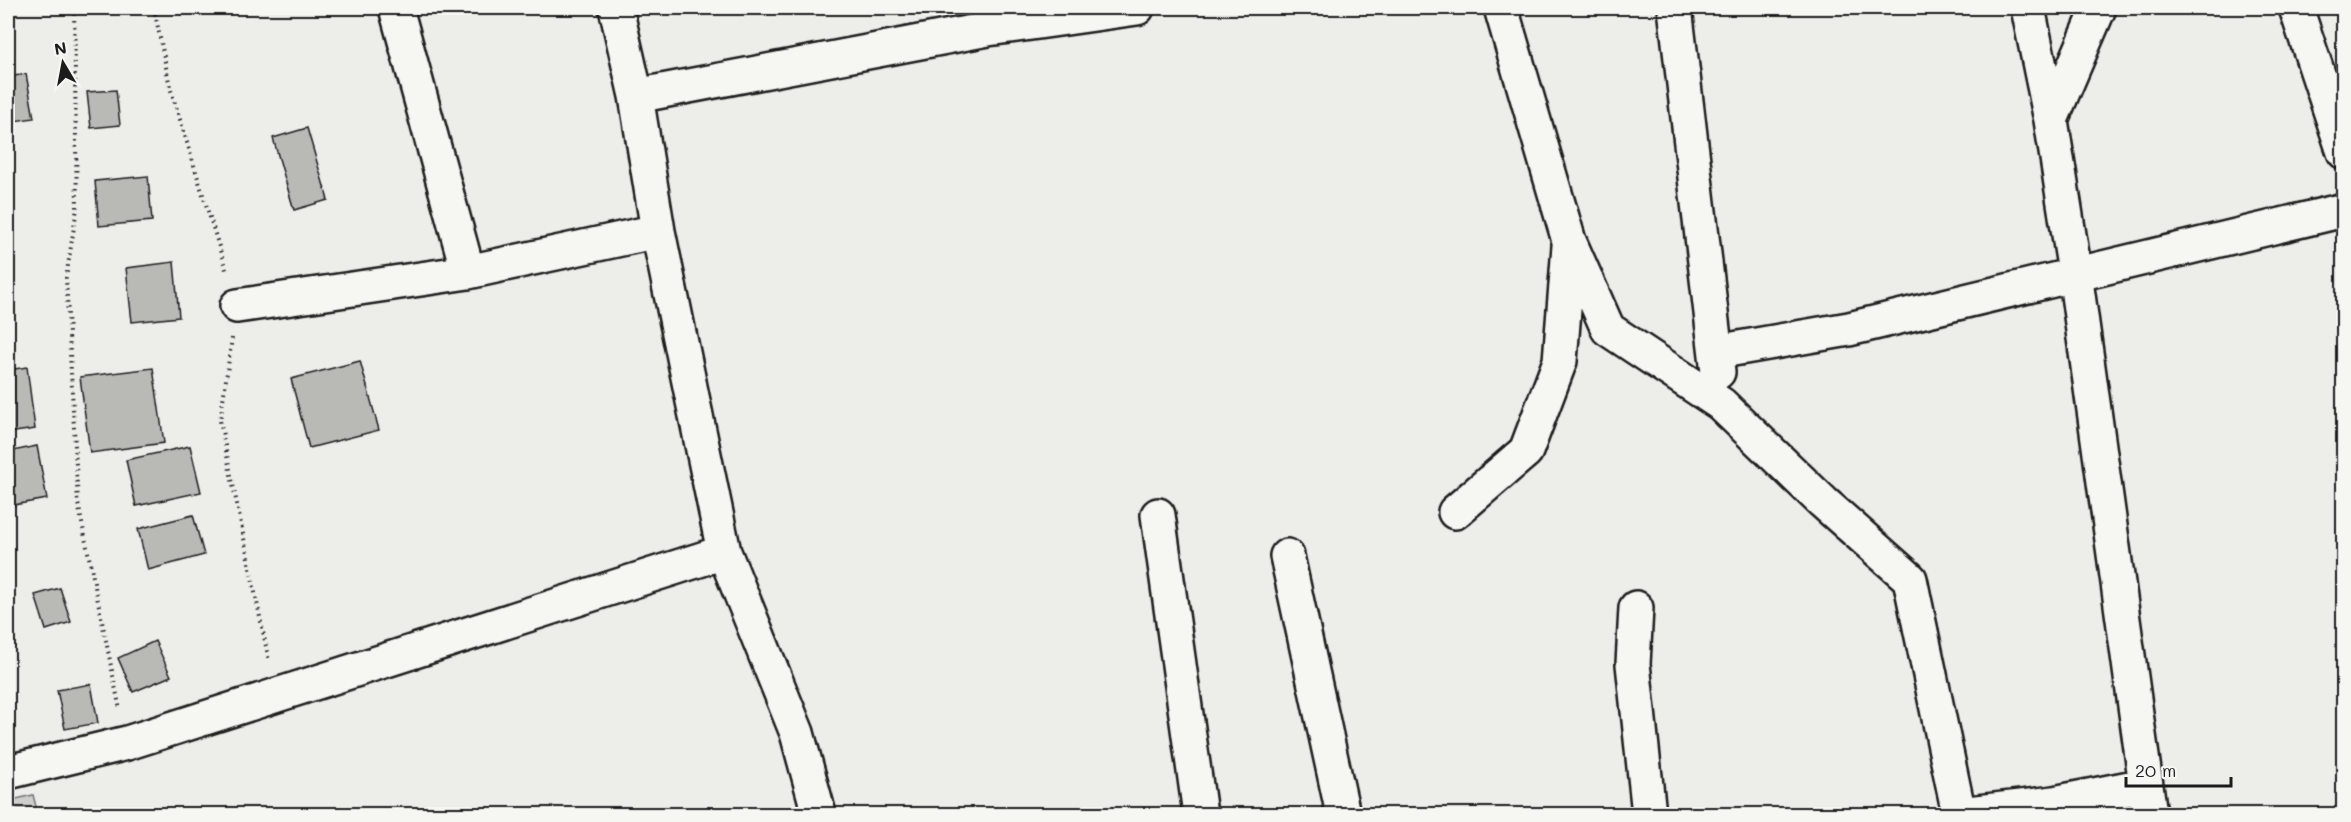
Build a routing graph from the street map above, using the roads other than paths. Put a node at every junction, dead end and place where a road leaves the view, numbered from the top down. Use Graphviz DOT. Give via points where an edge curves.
graph roads {
  1 [pos="396,8"];
  2 [pos="616,8"];
  3 [pos="1137,8"];
  4 [pos="1501,8"];
  5 [pos="1675,8"];
  6 [pos="2028,8"];
  7 [pos="2099,8"];
  8 [pos="2296,8"];
  9 [pos="986,18"];
  10 [pos="636,96"];
  11 [pos="2051,120"];
  12 [pos="2343,152"];
  13 [pos="2343,210"];
  14 [pos="658,231"];
  15 [pos="1569,241"];
  16 [pos="468,272"];
  17 [pos="2075,273"];
  18 [pos="237,306"];
  19 [pos="1716,352"];
  20 [pos="1721,404"];
  21 [pos="1455,512"];
  22 [pos="1158,515"];
  23 [pos="724,552"];
  24 [pos="1287,556"];
  25 [pos="1636,608"];
  26 [pos="8,772"];
  27 [pos="2148,800"];
  28 [pos="819,814"];
  29 [pos="1200,814"];
  30 [pos="1343,814"];
  31 [pos="1649,814"];
  32 [pos="1959,814"];
  1 -- 16 [label="street"];
  2 -- 10 [label="street"];
  3 -- 9 [label="street"];
  4 -- 15 [label="street"];
  5 -- 19 [label="street"];
  6 -- 11 [label="street"];
  7 -- 11 [label="street"];
  8 -- 12 [label="street"];
  9 -- 10 [label="street"];
  10 -- 14 [label="street"];
  11 -- 17 [label="street"];
  13 -- 17 [label="street"];
  14 -- 16 [label="street"];
  14 -- 23 [label="street"];
  15 -- 20 [label="street" via="1608,329"];
  15 -- 21 [label="street" via="1560,361 1526,451"];
  16 -- 18 [label="street"];
  17 -- 19 [label="street" via="1849,329"];
  17 -- 27 [label="street"];
  19 -- 20 [label="street"];
  20 -- 32 [label="street" via="1910,579"];
  22 -- 29 [label="street"];
  23 -- 26 [label="street" via="127,743"];
  23 -- 28 [label="street" via="797,733"];
  24 -- 30 [label="street"];
  25 -- 31 [label="street" via="1633,664"];
  27 -- 32 [label="street" via="2054,802"];
}
